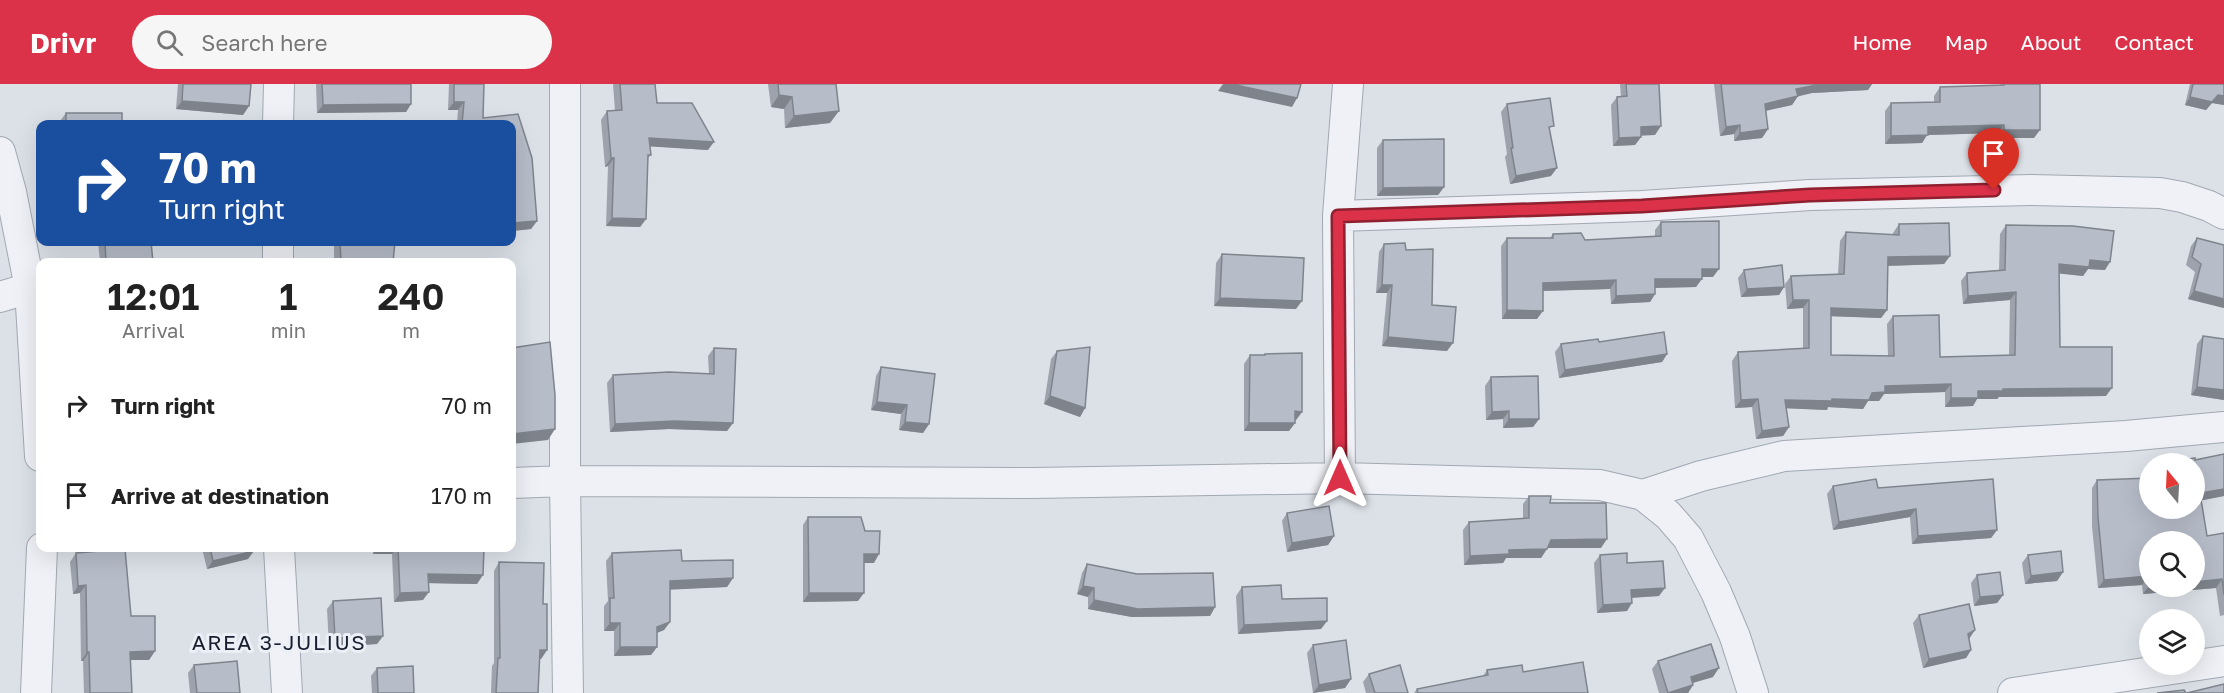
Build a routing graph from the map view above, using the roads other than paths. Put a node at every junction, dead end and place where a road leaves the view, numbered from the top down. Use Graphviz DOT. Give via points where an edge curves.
graph roads {
  1 [pos="279,84"];
  2 [pos="565,84"];
  3 [pos="1348,84"];
  4 [pos="278,120"];
  5 [pos="0,152"];
  6 [pos="2224,214"];
  7 [pos="1338,216"];
  8 [pos="30,288"];
  9 [pos="0,297"];
  10 [pos="36,389"];
  11 [pos="2224,427"];
  12 [pos="1340,478"];
  13 [pos="565,481"];
  14 [pos="516,483"];
  15 [pos="1643,495"];
  16 [pos="42,552"];
  17 [pos="279,552"];
  18 [pos="2224,661"];
  19 [pos="36,693"];
  20 [pos="287,693"];
  21 [pos="568,693"];
  22 [pos="1753,693"];
  23 [pos="2013,693"];
  1 -- 4 [label="street"];
  2 -- 13 [label="street"];
  3 -- 7 [label="street"];
  5 -- 8 [label="street"];
  6 -- 7 [label="street" via="2182,197 2160,193 2010,190"];
  7 -- 12 [label="street"];
  8 -- 9 [label="street"];
  8 -- 10 [label="street"];
  11 -- 15 [label="street" via="1784,456"];
  12 -- 13 [label="street" via="1033,483"];
  12 -- 15 [label="street" via="1600,485"];
  13 -- 14 [label="street"];
  13 -- 21 [label="street"];
  15 -- 22 [label="street" via="1688,538 1735,637"];
  16 -- 19 [label="street"];
  17 -- 20 [label="street"];
  18 -- 23 [label="street"];
}
